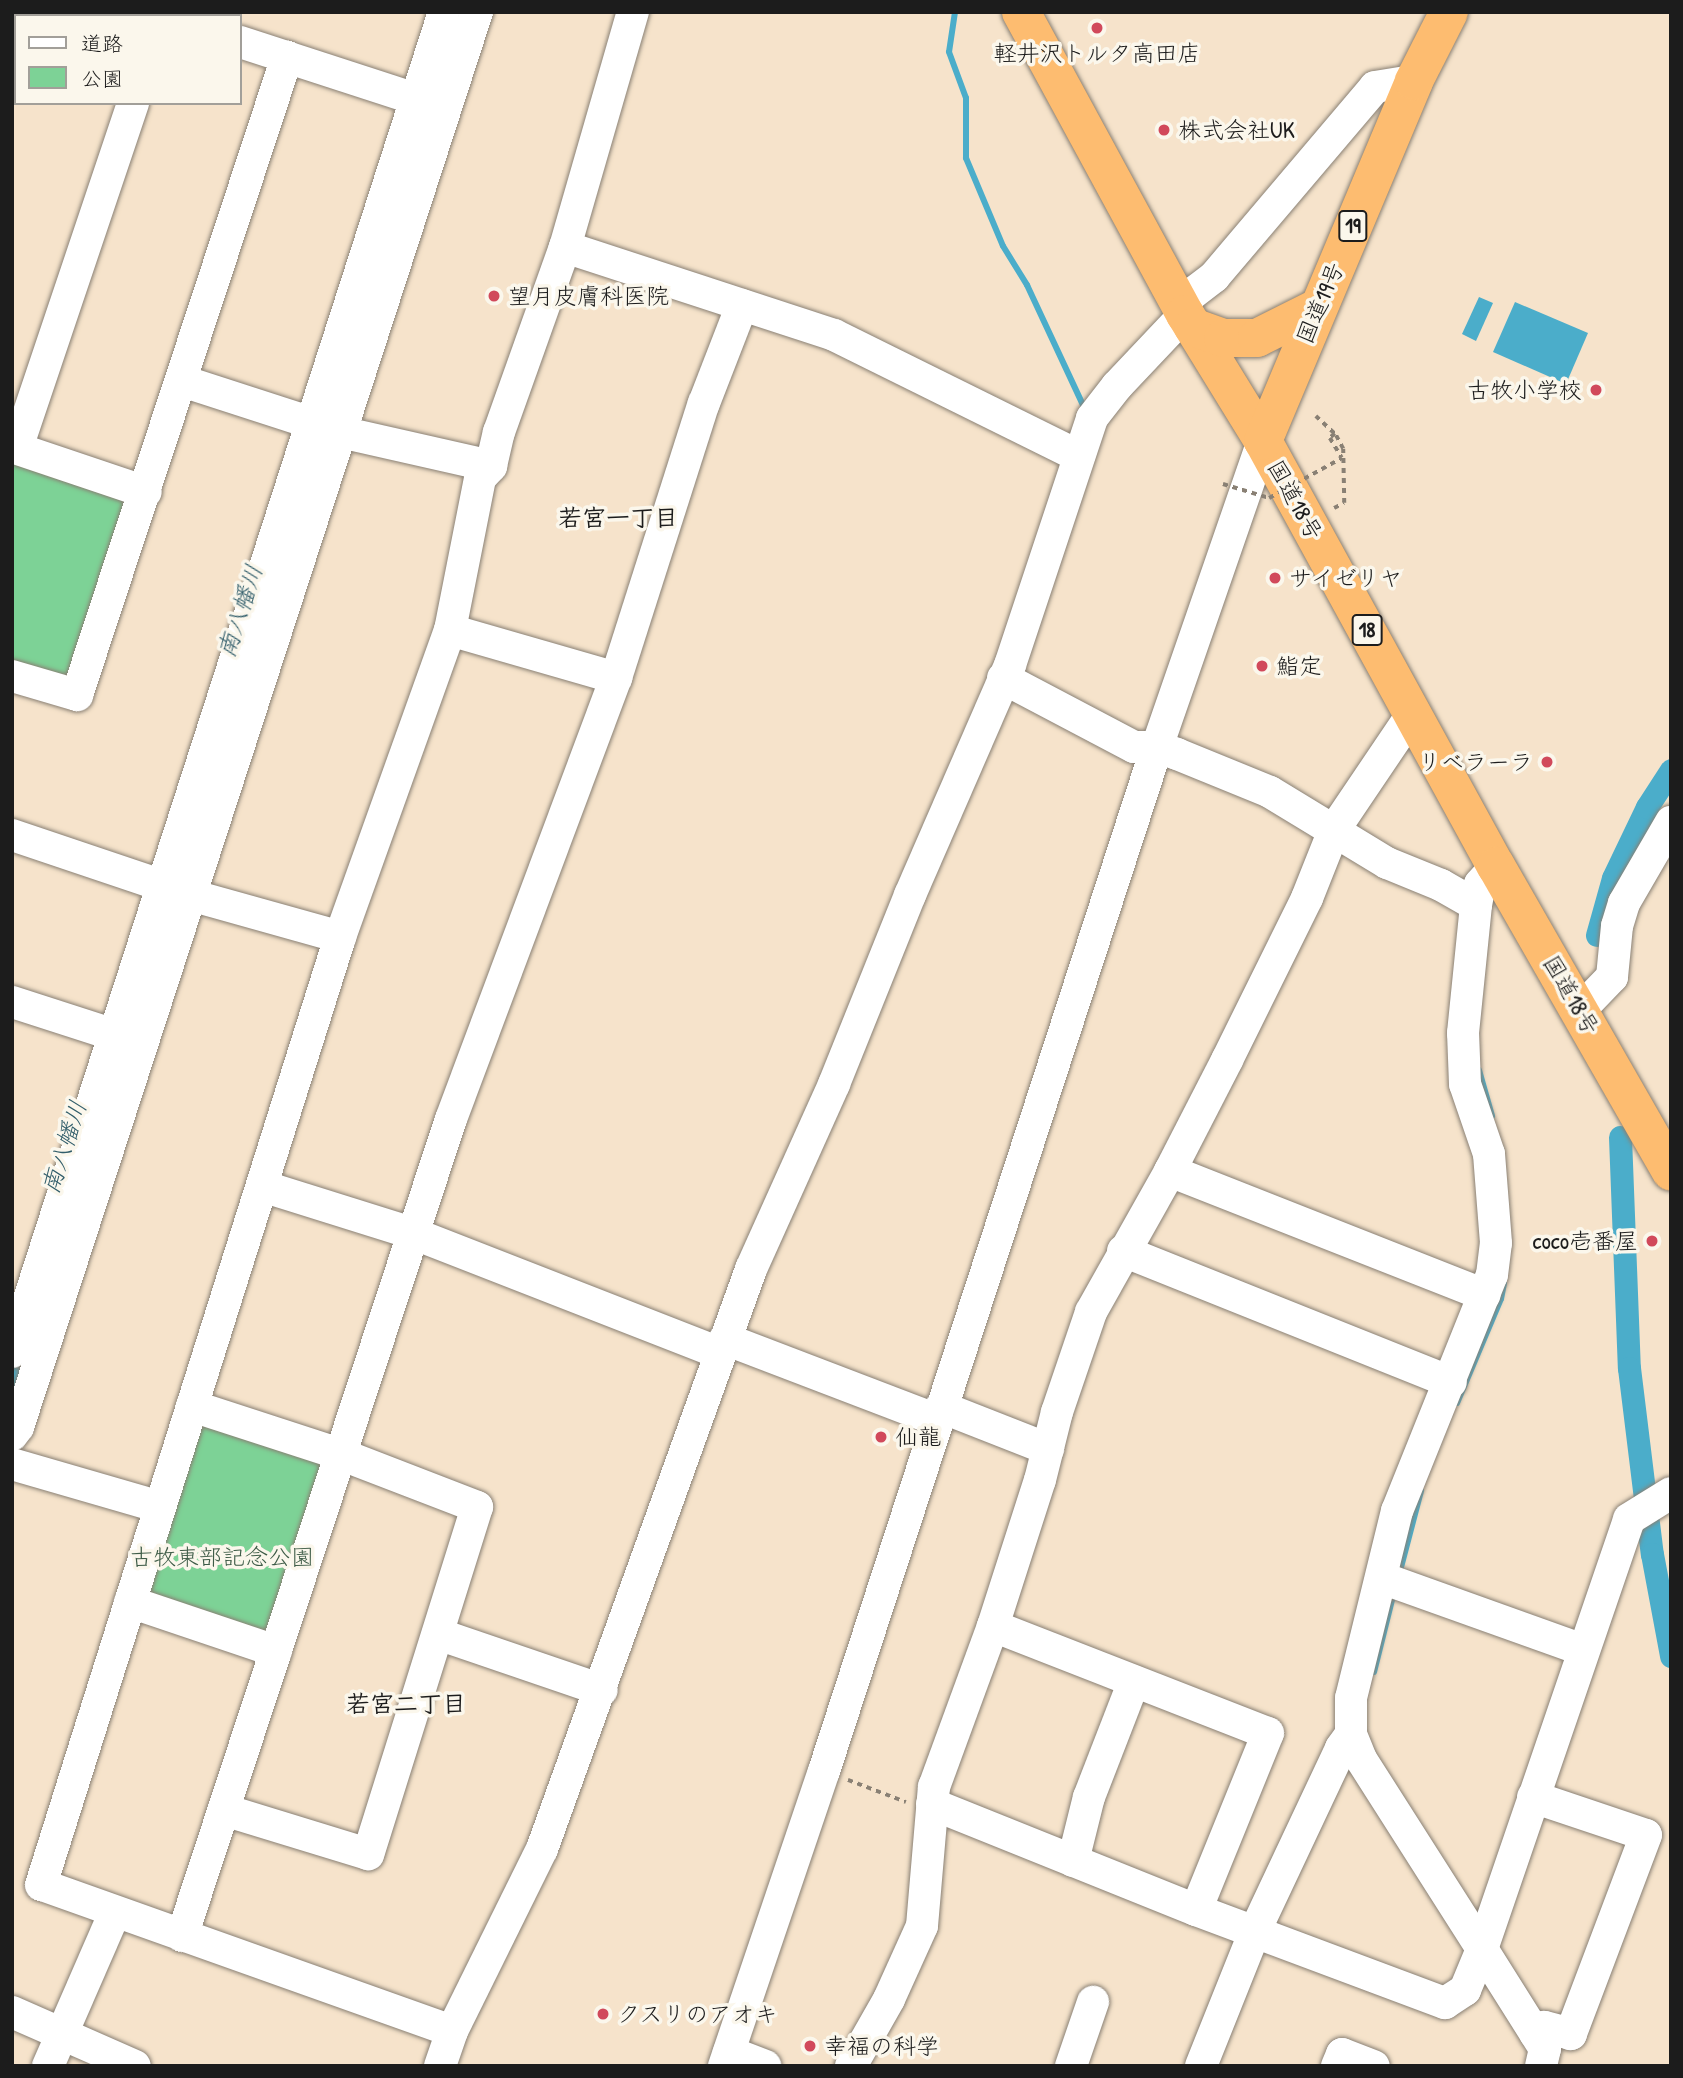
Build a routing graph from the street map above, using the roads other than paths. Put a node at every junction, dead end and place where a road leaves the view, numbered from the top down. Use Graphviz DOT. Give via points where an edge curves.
graph roads {
  1 [pos="444,12"];
  2 [pos="477,12"];
  3 [pos="1021,12"];
  4 [pos="1449,12"];
  5 [pos="625,14"];
  6 [pos="242,43"];
  7 [pos="287,57"];
  8 [pos="1415,81"];
  9 [pos="415,99"];
  10 [pos="131,105"];
  11 [pos="565,247"];
  12 [pos="742,305"];
  13 [pos="1317,308"];
  14 [pos="1186,315"];
  15 [pos="183,381"];
  16 [pos="326,428"];
  17 [pos="1262,441"];
  18 [pos="15,448"];
  19 [pos="1080,456"];
  20 [pos="491,466"];
  21 [pos="146,492"];
  22 [pos="450,630"];
  23 [pos="12,676"];
  24 [pos="616,678"];
  25 [pos="1003,678"];
  26 [pos="1413,713"];
  27 [pos="1157,747"];
  28 [pos="1671,822"];
  29 [pos="1334,830"];
  30 [pos="12,835"];
  31 [pos="1496,866"];
  32 [pos="176,890"];
  33 [pos="1476,905"];
  34 [pos="340,937"];
  35 [pos="12,1002"];
  36 [pos="1580,1010"];
  37 [pos="115,1035"];
  38 [pos="1170,1171"];
  39 [pos="1671,1171"];
  40 [pos="262,1186"];
  41 [pos="412,1233"];
  42 [pos="1123,1251"];
  43 [pos="1484,1295"];
  44 [pos="722,1346"];
  45 [pos="12,1352"];
  46 [pos="1451,1382"];
  47 [pos="192,1406"];
  48 [pos="939,1414"];
  49 [pos="12,1435"];
  50 [pos="1048,1449"];
  51 [pos="340,1454"];
  52 [pos="12,1464"];
  53 [pos="1670,1493"];
  54 [pos="160,1507"];
  55 [pos="1390,1581"];
  56 [pos="130,1602"];
  57 [pos="993,1626"];
  58 [pos="438,1634"];
  59 [pos="1583,1650"];
  60 [pos="276,1651"];
  61 [pos="1134,1681"];
  62 [pos="602,1690"];
  63 [pos="1351,1734"];
  64 [pos="1533,1797"];
  65 [pos="931,1808"];
  66 [pos="224,1810"];
  67 [pos="1073,1861"];
  68 [pos="1196,1910"];
  69 [pos="115,1912"];
  70 [pos="1255,1931"];
  71 [pos="182,1936"];
  72 [pos="1482,1949"];
  73 [pos="1093,2002"];
  74 [pos="12,2012"];
  75 [pos="452,2031"];
  76 [pos="60,2034"];
  77 [pos="1535,2034"];
  78 [pos="727,2059"];
  79 [pos="48,2066"];
  80 [pos="135,2066"];
  81 [pos="440,2066"];
  82 [pos="765,2066"];
  83 [pos="851,2066"];
  84 [pos="1071,2066"];
  85 [pos="1201,2066"];
  86 [pos="1337,2066"];
  87 [pos="1374,2066"];
  88 [pos="1541,2066"];
  1 -- 9 [label="street"];
  2 -- 16 [label="street"];
  3 -- 14 [label="highway, 国道18号 / 18"];
  4 -- 8 [label="highway, 国道19号 / 19"];
  5 -- 11 [label="street"];
  6 -- 7 [label="street"];
  7 -- 9 [label="street"];
  7 -- 15 [label="street"];
  8 -- 13 [label="highway, 国道19号 / 19"];
  8 -- 14 [label="street" via="1376,87"];
  9 -- 16 [label="street"];
  10 -- 18 [label="street"];
  11 -- 12 [label="street"];
  11 -- 20 [label="street"];
  12 -- 19 [label="street" via="834,335"];
  12 -- 24 [label="street" via="704,402"];
  13 -- 14 [label="highway" via="1257,338 1223,338"];
  13 -- 17 [label="highway, 国道19号 / 19"];
  14 -- 17 [label="highway, 国道18号 / 18"];
  14 -- 19 [label="street" via="1092,418"];
  15 -- 16 [label="street"];
  15 -- 21 [label="street"];
  16 -- 20 [label="street"];
  16 -- 32 [label="street"];
  17 -- 26 [label="highway, 国道18号 / 18"];
  17 -- 27 [label="street"];
  18 -- 21 [label="street"];
  19 -- 25 [label="street"];
  20 -- 22 [label="street" via="481,478"];
  21 -- 23 [label="street" via="77,695"];
  22 -- 24 [label="street"];
  22 -- 34 [label="street"];
  24 -- 41 [label="street"];
  25 -- 27 [label="street" via="1134,747"];
  25 -- 44 [label="street"];
  26 -- 29 [label="street"];
  26 -- 31 [label="highway, 国道18号 / 18"];
  27 -- 29 [label="street" via="1270,792"];
  27 -- 48 [label="street"];
  28 -- 36 [label="street" via="1624,903 1612,977"];
  29 -- 33 [label="street" via="1387,863"];
  29 -- 38 [label="street" via="1307,898"];
  30 -- 32 [label="street"];
  31 -- 33 [label="street" via="1480,884"];
  31 -- 36 [label="highway, 国道18号 / 18"];
  32 -- 34 [label="street"];
  32 -- 37 [label="street"];
  32 -- 49 [label="street"];
  33 -- 43 [label="street" via="1463,1033 1465,1084 1489,1154 1493,1199 1496,1243"];
  34 -- 40 [label="street"];
  35 -- 37 [label="street"];
  36 -- 39 [label="highway, 国道18号 / 18"];
  37 -- 45 [label="street"];
  38 -- 42 [label="street"];
  38 -- 43 [label="street"];
  40 -- 41 [label="street"];
  40 -- 47 [label="street"];
  41 -- 44 [label="street"];
  41 -- 51 [label="street"];
  42 -- 46 [label="street"];
  42 -- 50 [label="street" via="1091,1311"];
  43 -- 46 [label="street"];
  44 -- 48 [label="street"];
  44 -- 62 [label="street"];
  46 -- 55 [label="street" via="1397,1511"];
  47 -- 51 [label="street"];
  47 -- 54 [label="street"];
  48 -- 50 [label="street"];
  48 -- 78 [label="street"];
  50 -- 57 [label="street"];
  51 -- 58 [label="street" via="477,1507"];
  51 -- 60 [label="street"];
  52 -- 54 [label="street"];
  53 -- 59 [label="street" via="1629,1519"];
  54 -- 56 [label="street"];
  55 -- 59 [label="street"];
  55 -- 63 [label="street" via="1351,1698"];
  56 -- 60 [label="street"];
  56 -- 69 [label="street" via="41,1885"];
  57 -- 61 [label="street"];
  57 -- 65 [label="street" via="934,1787"];
  58 -- 62 [label="street"];
  58 -- 66 [label="street" via="368,1854"];
  59 -- 64 [label="street"];
  60 -- 66 [label="street"];
  61 -- 67 [label="street" via="1089,1797"];
  61 -- 68 [label="street" via="1268,1733"];
  62 -- 75 [label="street" via="542,1849"];
  63 -- 70 [label="street"];
  63 -- 72 [label="street" via="1361,1759"];
  64 -- 72 [label="street"];
  64 -- 77 [label="street" via="1646,1835 1571,2034 1545,2027"];
  65 -- 67 [label="street"];
  65 -- 83 [label="street" via="922,1926 889,1999"];
  66 -- 71 [label="street"];
  67 -- 68 [label="street"];
  68 -- 70 [label="street"];
  69 -- 71 [label="street"];
  69 -- 76 [label="street"];
  70 -- 72 [label="street" via="1445,2003 1465,1990"];
  70 -- 85 [label="street"];
  71 -- 75 [label="street"];
  72 -- 77 [label="street"];
  73 -- 84 [label="street"];
  74 -- 76 [label="street"];
  75 -- 81 [label="street"];
  76 -- 79 [label="street"];
  76 -- 80 [label="street"];
  77 -- 88 [label="street" via="1545,2049"];
  78 -- 82 [label="street"];
  86 -- 87 [label="street" via="1342,2054"];
}
